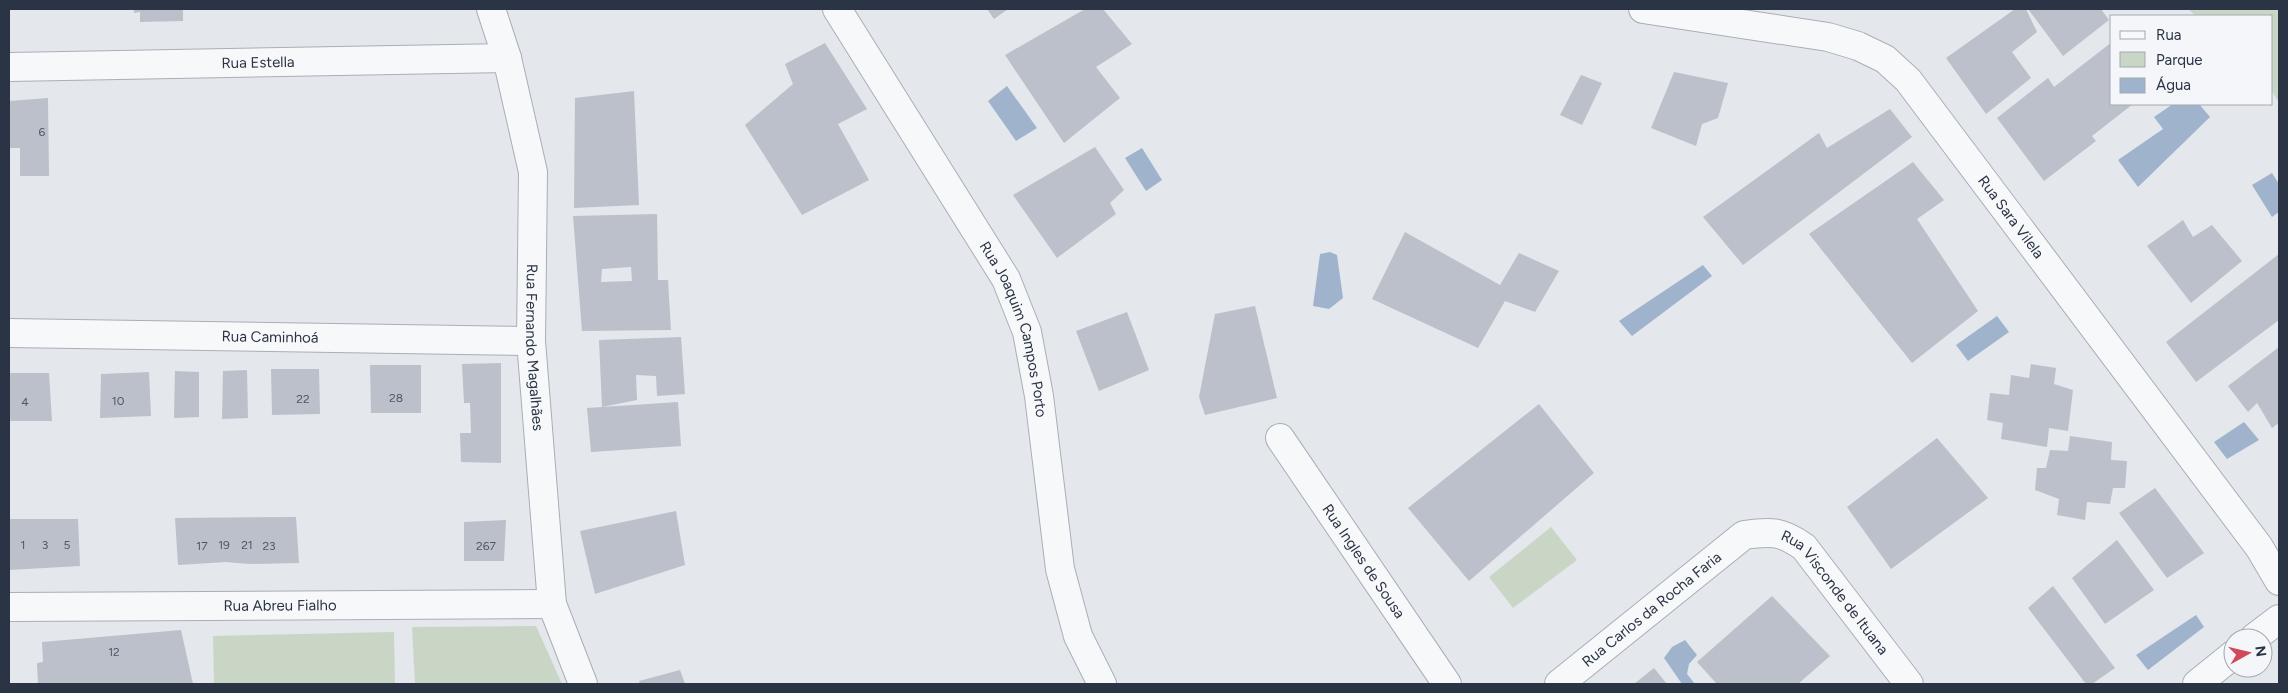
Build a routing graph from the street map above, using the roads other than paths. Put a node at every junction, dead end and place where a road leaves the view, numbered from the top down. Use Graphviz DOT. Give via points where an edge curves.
graph roads {
  1 [pos="491,9"];
  2 [pos="837,9"];
  3 [pos="1643,9"];
  4 [pos="507,58"];
  5 [pos="9,67"];
  6 [pos="9,333"];
  7 [pos="531,340"];
  8 [pos="1280,438"];
  9 [pos="1744,535"];
  10 [pos="2279,581"];
  11 [pos="552,604"];
  12 [pos="9,607"];
  13 [pos="2279,619"];
  14 [pos="2267,628"];
  15 [pos="2223,663"];
  16 [pos="583,684"];
  17 [pos="1102,684"];
  18 [pos="1447,684"];
  19 [pos="1559,684"];
  20 [pos="1909,684"];
  21 [pos="2197,684"];
  1 -- 4 [label="street, Rua Fernando Magalhães"];
  2 -- 17 [label="street, Rua Joaquim Campos Porto" via="1006,279 1027,332 1039,396 1060,569 1078,636"];
  3 -- 10 [label="street, Rua Sara Vilela" via="1828,36 1885,59 1914,88 2259,547"];
  4 -- 5 [label="street, Rua Estella"];
  4 -- 7 [label="street, Rua Fernando Magalhães" via="532,172"];
  6 -- 7 [label="street, Rua Caminhoá"];
  7 -- 11 [label="street, Rua Fernando Magalhães"];
  8 -- 18 [label="street, Rua Ingles de Sousa"];
  9 -- 19 [label="street, Rua Carlos da Rocha Faria"];
  9 -- 20 [label="street, Rua Visconde de Ituana" via="1786,534 1804,547"];
  11 -- 12 [label="street, Rua Abreu Fialho"];
  11 -- 16 [label="street, Rua Fernando Magalhães"];
  13 -- 14 [label="street"];
  15 -- 21 [label="street"];
}
